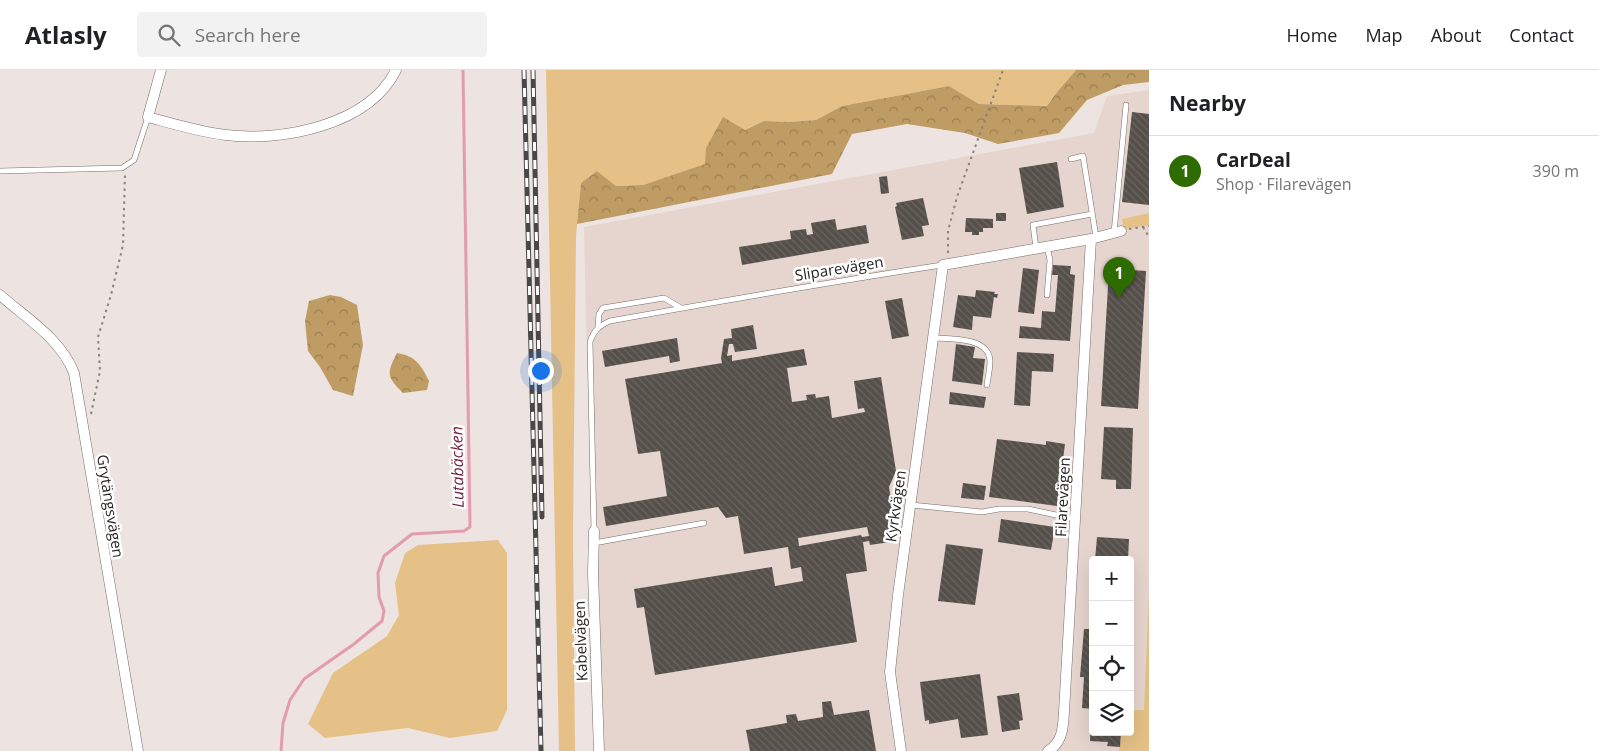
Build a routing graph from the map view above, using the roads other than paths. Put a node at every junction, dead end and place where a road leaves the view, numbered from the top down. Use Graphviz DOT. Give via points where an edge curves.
graph roads {
  1 [pos="161,70"];
  2 [pos="396,70"];
  3 [pos="1126,106"];
  4 [pos="148,117"];
  5 [pos="1071,158"];
  6 [pos="0,171"];
  7 [pos="1092,214"];
  8 [pos="1117,232"];
  9 [pos="1093,238"];
  10 [pos="1042,247"];
  11 [pos="946,261"];
  12 [pos="0,295"];
  13 [pos="1047,295"];
  14 [pos="682,308"];
  15 [pos="598,326"];
  16 [pos="933,338"];
  17 [pos="987,385"];
  18 [pos="910,505"];
  19 [pos="1076,519"];
  20 [pos="704,523"];
  21 [pos="594,531"];
  22 [pos="594,543"];
  23 [pos="1054,749"];
  24 [pos="138,751"];
  25 [pos="599,751"];
  26 [pos="901,751"];
  1 -- 4 [label="street"];
  2 -- 4 [label="street" via="372,100 342,120 295,132 257,137 226,135"];
  3 -- 8 [label="lane"];
  4 -- 6 [label="lane" via="134,160 122,168"];
  5 -- 7 [label="lane" via="1082,156"];
  7 -- 9 [label="lane"];
  7 -- 10 [label="lane" via="1033,225"];
  8 -- 9 [label="street"];
  9 -- 10 [label="street"];
  9 -- 19 [label="street, Filarevägen"];
  10 -- 11 [label="street"];
  10 -- 13 [label="lane" via="1050,260"];
  11 -- 14 [label="lane, Sliparevägen"];
  11 -- 16 [label="street, Kyrkvägen"];
  12 -- 24 [label="street, Grytängsvägen" via="53,341 74,373"];
  14 -- 15 [label="lane, Sliparevägen"];
  14 -- 15 [label="lane" via="664,298 603,308"];
  15 -- 21 [label="lane" via="590,342"];
  16 -- 17 [label="lane" via="970,341 984,348 990,361"];
  16 -- 18 [label="street, Kyrkvägen"];
  18 -- 19 [label="lane" via="982,512 999,508 1028,508"];
  18 -- 26 [label="street, Kyrkvägen" via="890,672"];
  19 -- 23 [label="street, Filarevägen" via="1063,732"];
  20 -- 22 [label="lane"];
  21 -- 22 [label="street, Kabelvägen"];
  22 -- 25 [label="street, Kabelvägen"];
}
